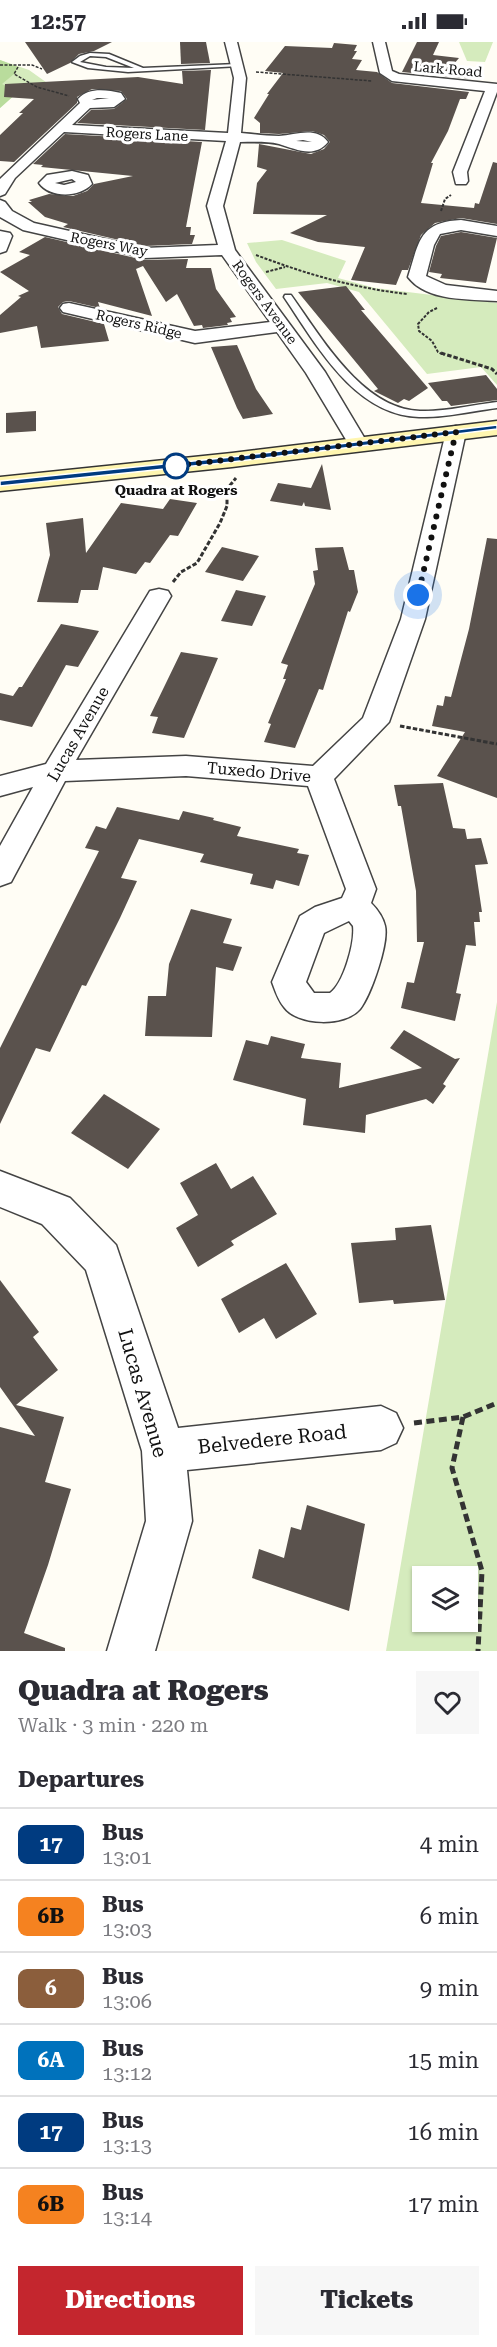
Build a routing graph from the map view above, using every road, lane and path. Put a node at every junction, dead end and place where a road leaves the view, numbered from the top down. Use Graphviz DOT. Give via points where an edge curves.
graph roads {
  1 [pos="231,42"];
  2 [pos="379,42"];
  3 [pos="0,66"];
  4 [pos="18,67"];
  5 [pos="42,69"];
  6 [pos="140,69"];
  7 [pos="237,69"];
  8 [pos="14,74"];
  9 [pos="396,78"];
  10 [pos="495,88"];
  11 [pos="87,104"];
  12 [pos="60,128"];
  13 [pos="234,137"];
  14 [pos="281,140"];
  15 [pos="9,176"];
  16 [pos="47,180"];
  17 [pos="472,190"];
  18 [pos="0,191"];
  19 [pos="0,205"];
  20 [pos="29,227"];
  21 [pos="497,231"];
  22 [pos="1,240"];
  23 [pos="229,253"];
  24 [pos="445,290"];
  25 [pos="497,296"];
  26 [pos="288,297"];
  27 [pos="69,308"];
  28 [pos="438,308"];
  29 [pos="282,326"];
  30 [pos="327,370"];
  31 [pos="497,374"];
  32 [pos="497,405"];
  33 [pos="497,428"];
  34 [pos="456,432"];
  35 [pos="358,444"];
  36 [pos="232,460"];
  37 [pos="0,484"];
  38 [pos="159,596"];
  39 [pos="375,722"];
  40 [pos="497,744"];
  41 [pos="56,771"];
  42 [pos="319,777"];
  43 [pos="0,786"];
  44 [pos="0,874"];
  45 [pos="354,906"];
  46 [pos="0,1189"];
  47 [pos="497,1403"];
  48 [pos="463,1417"];
  49 [pos="381,1428"];
  50 [pos="164,1451"];
  51 [pos="131,1651"];
  52 [pos="478,1651"];
  1 -- 7 [label="street, Rogers Avenue"];
  2 -- 9 [label="street" via="386,73"];
  3 -- 4 [label="path"];
  3 -- 8 [label="path"];
  4 -- 5 [label="path" via="32,65"];
  4 -- 8 [label="path"];
  6 -- 6 [label="lane" via="121,59 99,55 83,56 72,64 97,71"];
  6 -- 7 [label="lane"];
  7 -- 9 [label="path" via="374,81"];
  7 -- 13 [label="street, Rogers Avenue" via="240,78"];
  8 -- 11 [label="path" via="37,87 85,99"];
  9 -- 10 [label="street, Lark Road"];
  10 -- 17 [label="street" via="452,186"];
  11 -- 12 [label="street"];
  12 -- 13 [label="street, Rogers Lane"];
  12 -- 15 [label="street"];
  13 -- 14 [label="street, Rogers Lane"];
  13 -- 23 [label="street, Rogers Avenue" via="215,206"];
  15 -- 16 [label="street"];
  15 -- 18 [label="street"];
  19 -- 20 [label="street, Rogers Way" via="6,214"];
  20 -- 22 [label="street"];
  20 -- 23 [label="street, Rogers Way" via="145,253"];
  21 -- 24 [label="street" via="451,225 438,228 430,236 417,277 425,285"];
  23 -- 24 [label="path" via="262,256 306,274 382,292 427,297"];
  23 -- 29 [label="street, Rogers Avenue"];
  24 -- 25 [label="street"];
  26 -- 30 [label="lane"];
  27 -- 29 [label="street, Rogers Ridge" via="195,337"];
  28 -- 31 [label="path" via="417,324 419,331 438,352"];
  29 -- 30 [label="street, Rogers Avenue"];
  30 -- 32 [label="lane" via="397,410 417,414"];
  30 -- 35 [label="street, Rogers Avenue"];
  33 -- 34 [label="main road"];
  34 -- 35 [label="main road"];
  34 -- 39 [label="street, Tuxedo Drive" via="413,619"];
  35 -- 36 [label="main road"];
  36 -- 37 [label="main road"];
  36 -- 38 [label="path" via="236,480 227,489 227,506 220,523 197,563 181,572"];
  38 -- 41 [label="street, Lucas Avenue"];
  39 -- 40 [label="path"];
  39 -- 42 [label="street, Tuxedo Drive"];
  41 -- 42 [label="street, Tuxedo Drive" via="186,766"];
  41 -- 43 [label="street, Tuxedo Drive"];
  41 -- 44 [label="street, Lucas Avenue"];
  42 -- 45 [label="street" via="361,889"];
  46 -- 50 [label="street, Lucas Avenue" via="56,1211 102,1259"];
  47 -- 48 [label="path"];
  48 -- 49 [label="path"];
  48 -- 52 [label="path" via="452,1468 482,1571"];
  49 -- 50 [label="street, Belvedere Road"];
  50 -- 51 [label="street, Lucas Avenue" via="169,1521"];
}
